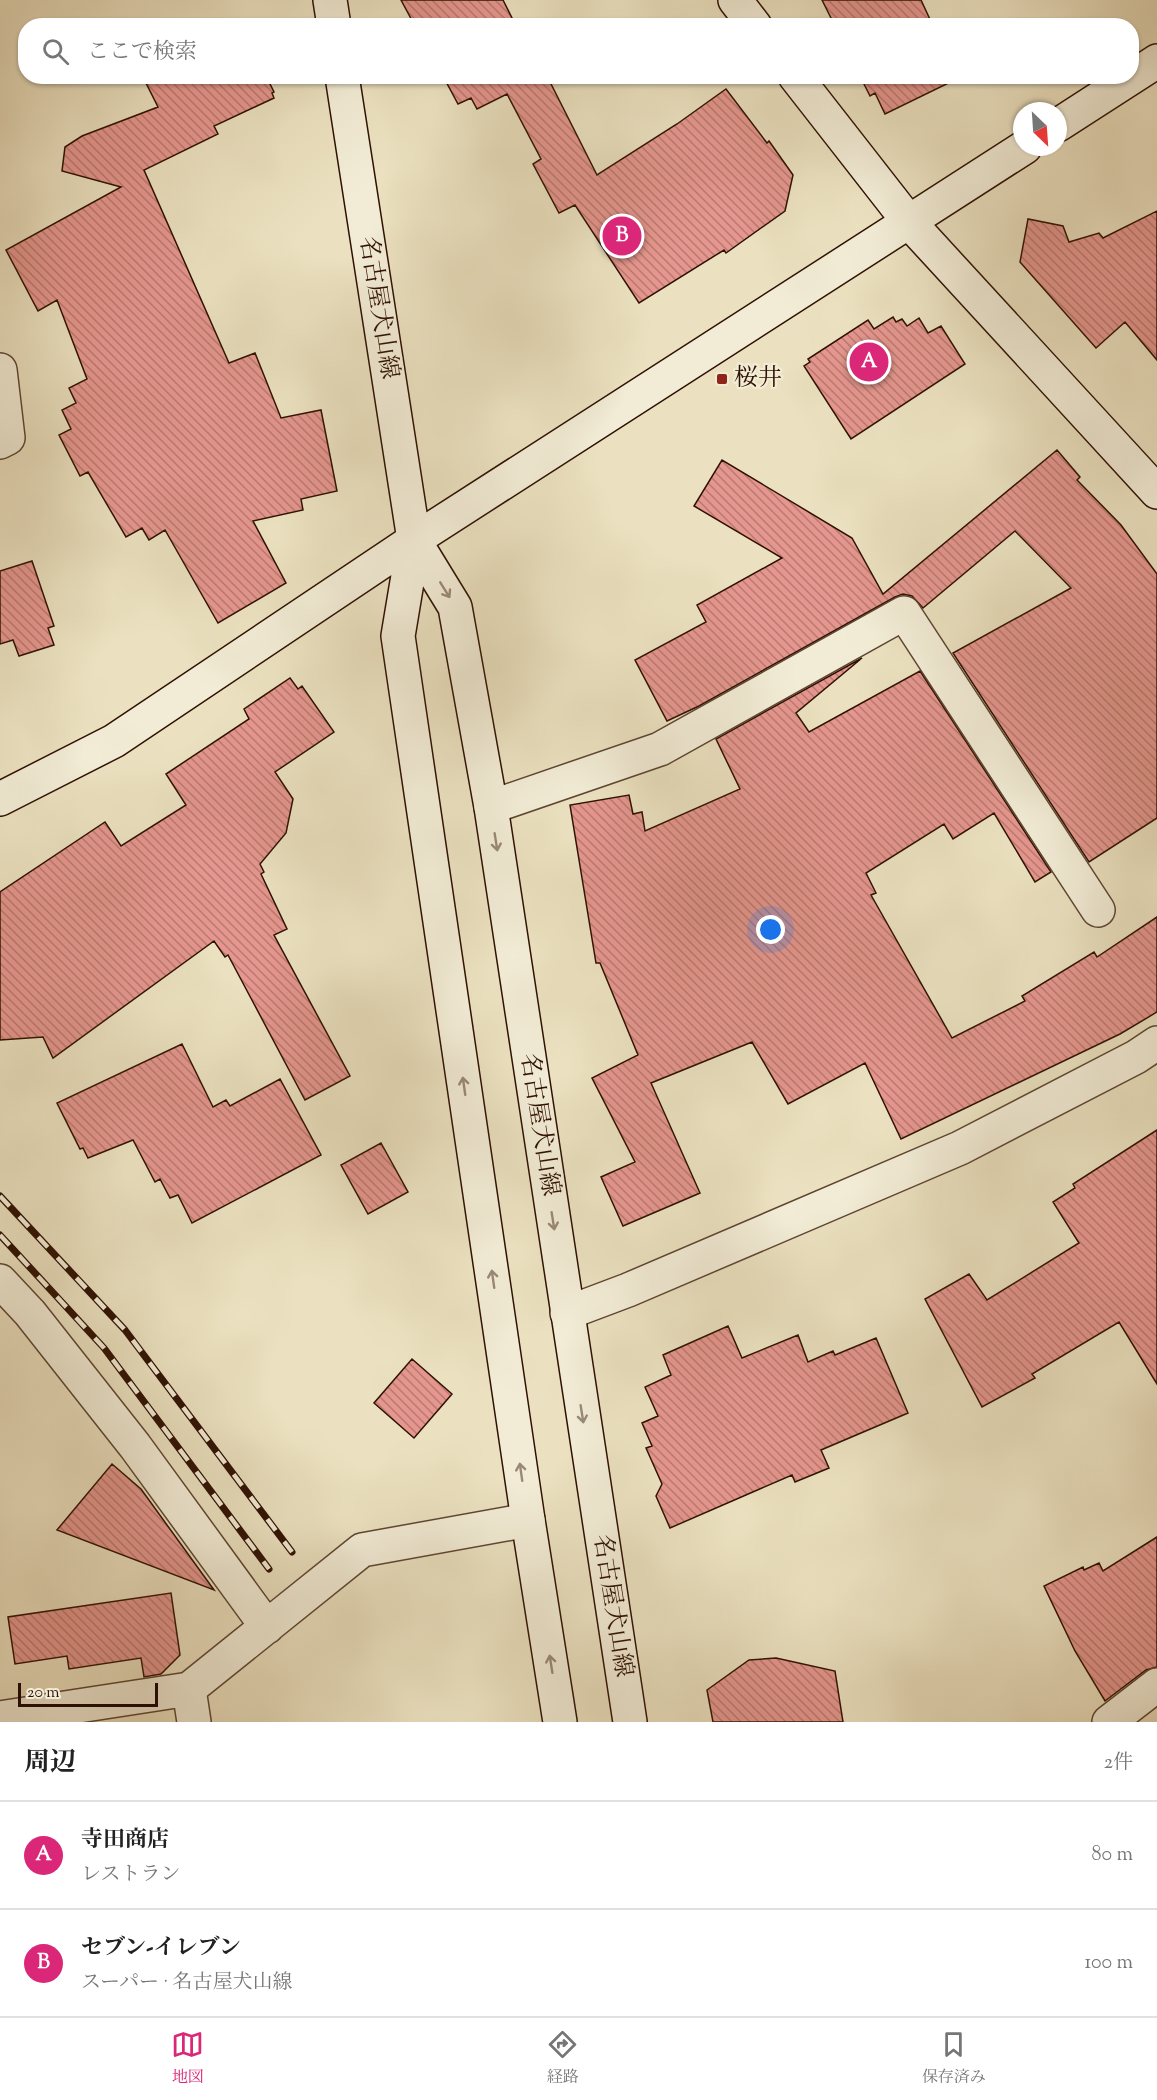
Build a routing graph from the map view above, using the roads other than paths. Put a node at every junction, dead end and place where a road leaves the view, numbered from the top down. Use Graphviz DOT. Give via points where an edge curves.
graph roads {
  1 [pos="330,0"];
  2 [pos="735,0"];
  3 [pos="333,18"];
  4 [pos="749,18"];
  5 [pos="1157,61"];
  6 [pos="1139,73"];
  7 [pos="343,84"];
  8 [pos="801,84"];
  9 [pos="1121,84"];
  10 [pos="1067,119"];
  11 [pos="1013,155"];
  12 [pos="909,222"];
  13 [pos="0,370"];
  14 [pos="0,442"];
  15 [pos="1157,492"];
  16 [pos="414,540"];
  17 [pos="0,799"];
  18 [pos="491,807"];
  19 [pos="1098,910"];
  20 [pos="1157,1043"];
  21 [pos="0,1281"];
  22 [pos="567,1313"];
  23 [pos="528,1520"];
  24 [pos="267,1627"];
  25 [pos="1157,1685"];
  26 [pos="189,1689"];
  27 [pos="0,1718"];
  28 [pos="195,1722"];
  29 [pos="560,1722"];
  30 [pos="630,1722"];
  31 [pos="1109,1722"];
  1 -- 3 [label="street"];
  2 -- 4 [label="street"];
  5 -- 6 [label="street"];
  7 -- 16 [label="street, 名古屋犬山線"];
  8 -- 12 [label="street"];
  9 -- 10 [label="street"];
  11 -- 12 [label="street"];
  12 -- 15 [label="street"];
  12 -- 16 [label="street"];
  13 -- 14 [label="street" via="8,438"];
  16 -- 17 [label="street" via="114,741"];
  16 -- 18 [label="street, 名古屋犬山線, one-way" via="455,607"];
  23 -- 16 [label="street, 名古屋犬山線, one-way" via="398,636"];
  18 -- 19 [label="street" via="660,749 904,613"];
  18 -- 22 [label="street, 名古屋犬山線, one-way"];
  20 -- 22 [label="street" via="960,1148"];
  21 -- 24 [label="street" via="135,1446"];
  22 -- 30 [label="street, 名古屋犬山線, one-way"];
  23 -- 24 [label="street" via="362,1550"];
  29 -- 23 [label="street, 名古屋犬山線, one-way"];
  24 -- 26 [label="street"];
  25 -- 31 [label="street"];
  26 -- 27 [label="street"];
  26 -- 28 [label="street"];
}
